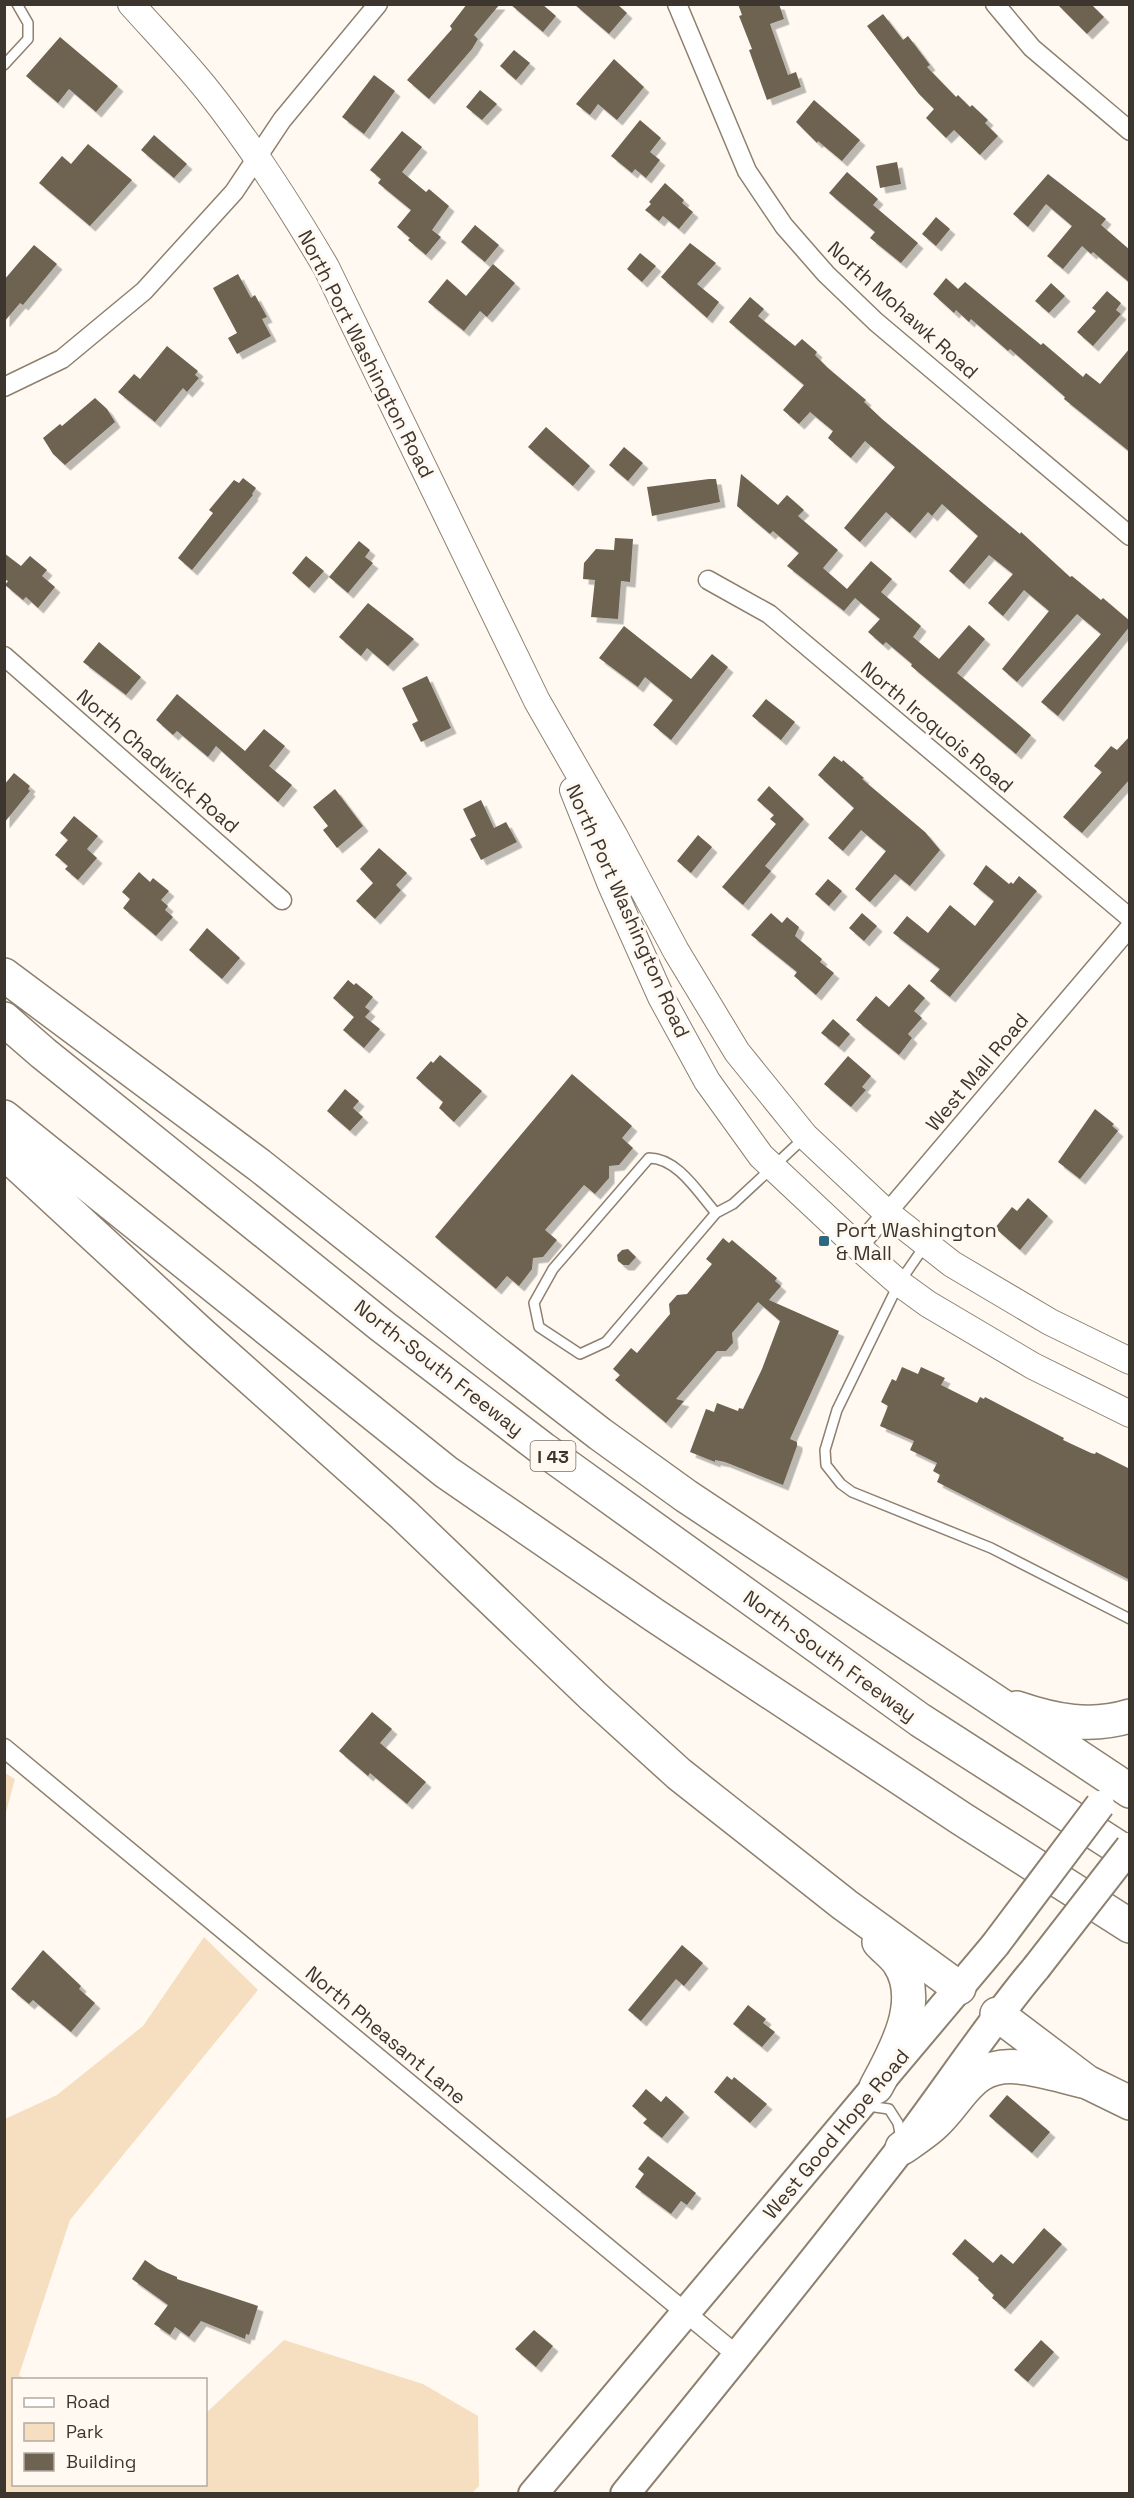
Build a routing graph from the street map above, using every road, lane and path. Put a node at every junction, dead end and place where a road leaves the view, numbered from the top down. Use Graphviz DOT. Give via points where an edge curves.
graph roads {
  1 [pos="17,4"];
  2 [pos="131,4"];
  3 [pos="378,4"];
  4 [pos="677,4"];
  5 [pos="995,4"];
  6 [pos="4,65"];
  7 [pos="1130,131"];
  8 [pos="257,157"];
  9 [pos="4,387"];
  10 [pos="1130,536"];
  11 [pos="708,580"];
  12 [pos="4,656"];
  13 [pos="537,701"];
  14 [pos="282,900"];
  15 [pos="1130,918"];
  16 [pos="1130,927"];
  17 [pos="4,975"];
  18 [pos="4,1019"];
  19 [pos="4,1116"];
  20 [pos="806,1136"];
  21 [pos="4,1152"];
  22 [pos="774,1168"];
  23 [pos="716,1213"];
  24 [pos="887,1213"];
  25 [pos="926,1244"];
  26 [pos="858,1247"];
  27 [pos="899,1283"];
  28 [pos="1130,1361"];
  29 [pos="1127,1407"];
  30 [pos="1130,1619"];
  31 [pos="986,1697"];
  32 [pos="1130,1716"];
  33 [pos="4,1748"];
  34 [pos="1119,1787"];
  35 [pos="1130,1847"];
  36 [pos="1130,1855"];
  37 [pos="845,1905"];
  38 [pos="1130,1926"];
  39 [pos="959,1988"];
  40 [pos="997,2014"];
  41 [pos="1087,2082"];
  42 [pos="868,2097"];
  43 [pos="1130,2103"];
  44 [pos="902,2148"];
  45 [pos="685,2313"];
  46 [pos="738,2356"];
  47 [pos="532,2493"];
  48 [pos="625,2493"];
  1 -- 6 [label="lane" via="28,23 28,39"];
  2 -- 8 [label="main road, North Port Washington Road" via="207,90"];
  3 -- 8 [label="street" via="282,120"];
  4 -- 10 [label="street, North Mohawk Road" via="747,171 784,226 876,322"];
  5 -- 7 [label="street" via="1032,48"];
  8 -- 9 [label="street" via="234,192 144,291 62,359"];
  8 -- 13 [label="main road, North Port Washington Road" via="331,275"];
  11 -- 15 [label="street, North Iroquois Road" via="769,614"];
  12 -- 14 [label="street, North Chadwick Road"];
  13 -- 20 [label="main road, North Port Washington Road" via="737,1052"];
  13 -- 22 [label="main road, North Port Washington Road" via="611,885 662,997 707,1082"];
  16 -- 24 [label="street, West Mall Road"];
  17 -- 31 [label="highway" via="259,1165 600,1434"];
  18 -- 36 [label="highway, North-South Freeway / I 43" via="382,1326 543,1449 920,1720"];
  19 -- 38 [label="highway" via="446,1472 654,1615"];
  20 -- 22 [label="lane"];
  20 -- 24 [label="main road, North Port Washington Road"];
  21 -- 37 [label="highway" via="404,1515 653,1750"];
  22 -- 23 [label="lane" via="733,1204"];
  22 -- 26 [label="main road, North Port Washington Road"];
  23 -- 23 [label="lane" via="606,1342 580,1354 538,1327 534,1303 553,1269 650,1158 660,1158 677,1169"];
  24 -- 25 [label="main road, North Port Washington Road"];
  24 -- 26 [label="street, West Mall Road"];
  25 -- 27 [label="lane"];
  25 -- 28 [label="main road, North Port Washington Road" via="952,1264 1050,1322"];
  26 -- 27 [label="main road, North Port Washington Road"];
  27 -- 29 [label="main road, North Port Washington Road" via="982,1338 1033,1366"];
  27 -- 30 [label="lane" via="837,1410 825,1450 826,1465 852,1492 991,1548"];
  31 -- 32 [label="highway" via="1080,1723 1110,1722"];
  31 -- 34 [label="highway"];
  33 -- 45 [label="street, North Pheasant Lane"];
  34 -- 39 [label="main road, West Good Hope Road, bridge"];
  35 -- 40 [label="main road, bridge"];
  37 -- 39 [label="highway"];
  37 -- 42 [label="highway" via="898,1962 908,1983 908,2004 899,2042"];
  39 -- 40 [label="main road"];
  39 -- 42 [label="main road, West Good Hope Road"];
  40 -- 41 [label="highway"];
  40 -- 44 [label="main road"];
  41 -- 43 [label="highway"];
  41 -- 44 [label="highway" via="1020,2067 991,2069 963,2088 934,2125"];
  42 -- 44 [label="lane" via="889,2109 898,2123"];
  42 -- 45 [label="main road, West Good Hope Road"];
  44 -- 46 [label="main road"];
  45 -- 46 [label="street, North Pheasant Lane"];
  45 -- 47 [label="main road, West Good Hope Road"];
  46 -- 48 [label="main road"];
}
